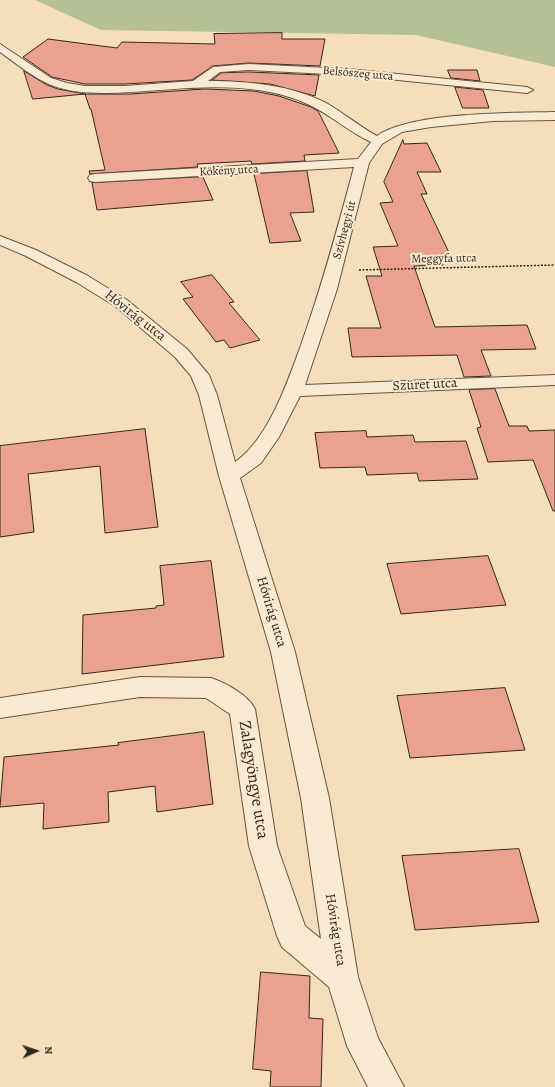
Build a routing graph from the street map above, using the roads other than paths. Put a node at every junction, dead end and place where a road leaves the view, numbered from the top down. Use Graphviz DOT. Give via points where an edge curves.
graph roads {
  1 [pos="0,47"];
  2 [pos="195,85"];
  3 [pos="527,90"];
  4 [pos="555,116"];
  5 [pos="378,141"];
  6 [pos="362,163"];
  7 [pos="95,178"];
  8 [pos="0,240"];
  9 [pos="555,380"];
  10 [pos="294,391"];
  11 [pos="229,476"];
  12 [pos="0,708"];
  13 [pos="342,977"];
  14 [pos="387,1087"];
  1 -- 2 [label="street" via="37,75 68,87 106,90"];
  2 -- 3 [label="street, Belsőszeg utca" via="217,69 249,68 342,72"];
  2 -- 5 [label="street" via="256,86 303,97 332,111 362,134"];
  4 -- 5 [label="street, Szívhegyi út" via="493,117 431,123 399,129"];
  5 -- 6 [label="street, Szívhegyi út"];
  6 -- 7 [label="street, Kökény utca"];
  6 -- 10 [label="street, Szívhegyi út" via="334,270"];
  8 -- 11 [label="street, Hóvirág utca" via="31,253 101,290 121,303 181,353 200,375"];
  9 -- 10 [label="street, Szüret utca"];
  10 -- 11 [label="street, Szívhegyi út" via="254,459"];
  11 -- 13 [label="street, Hóvirág utca" via="283,652 315,798"];
  12 -- 13 [label="street, Zalagyöngye utca" via="140,687 212,688 242,709 263,846 293,936"];
  13 -- 14 [label="street, Hóvirág utca" via="364,1046"];
}
